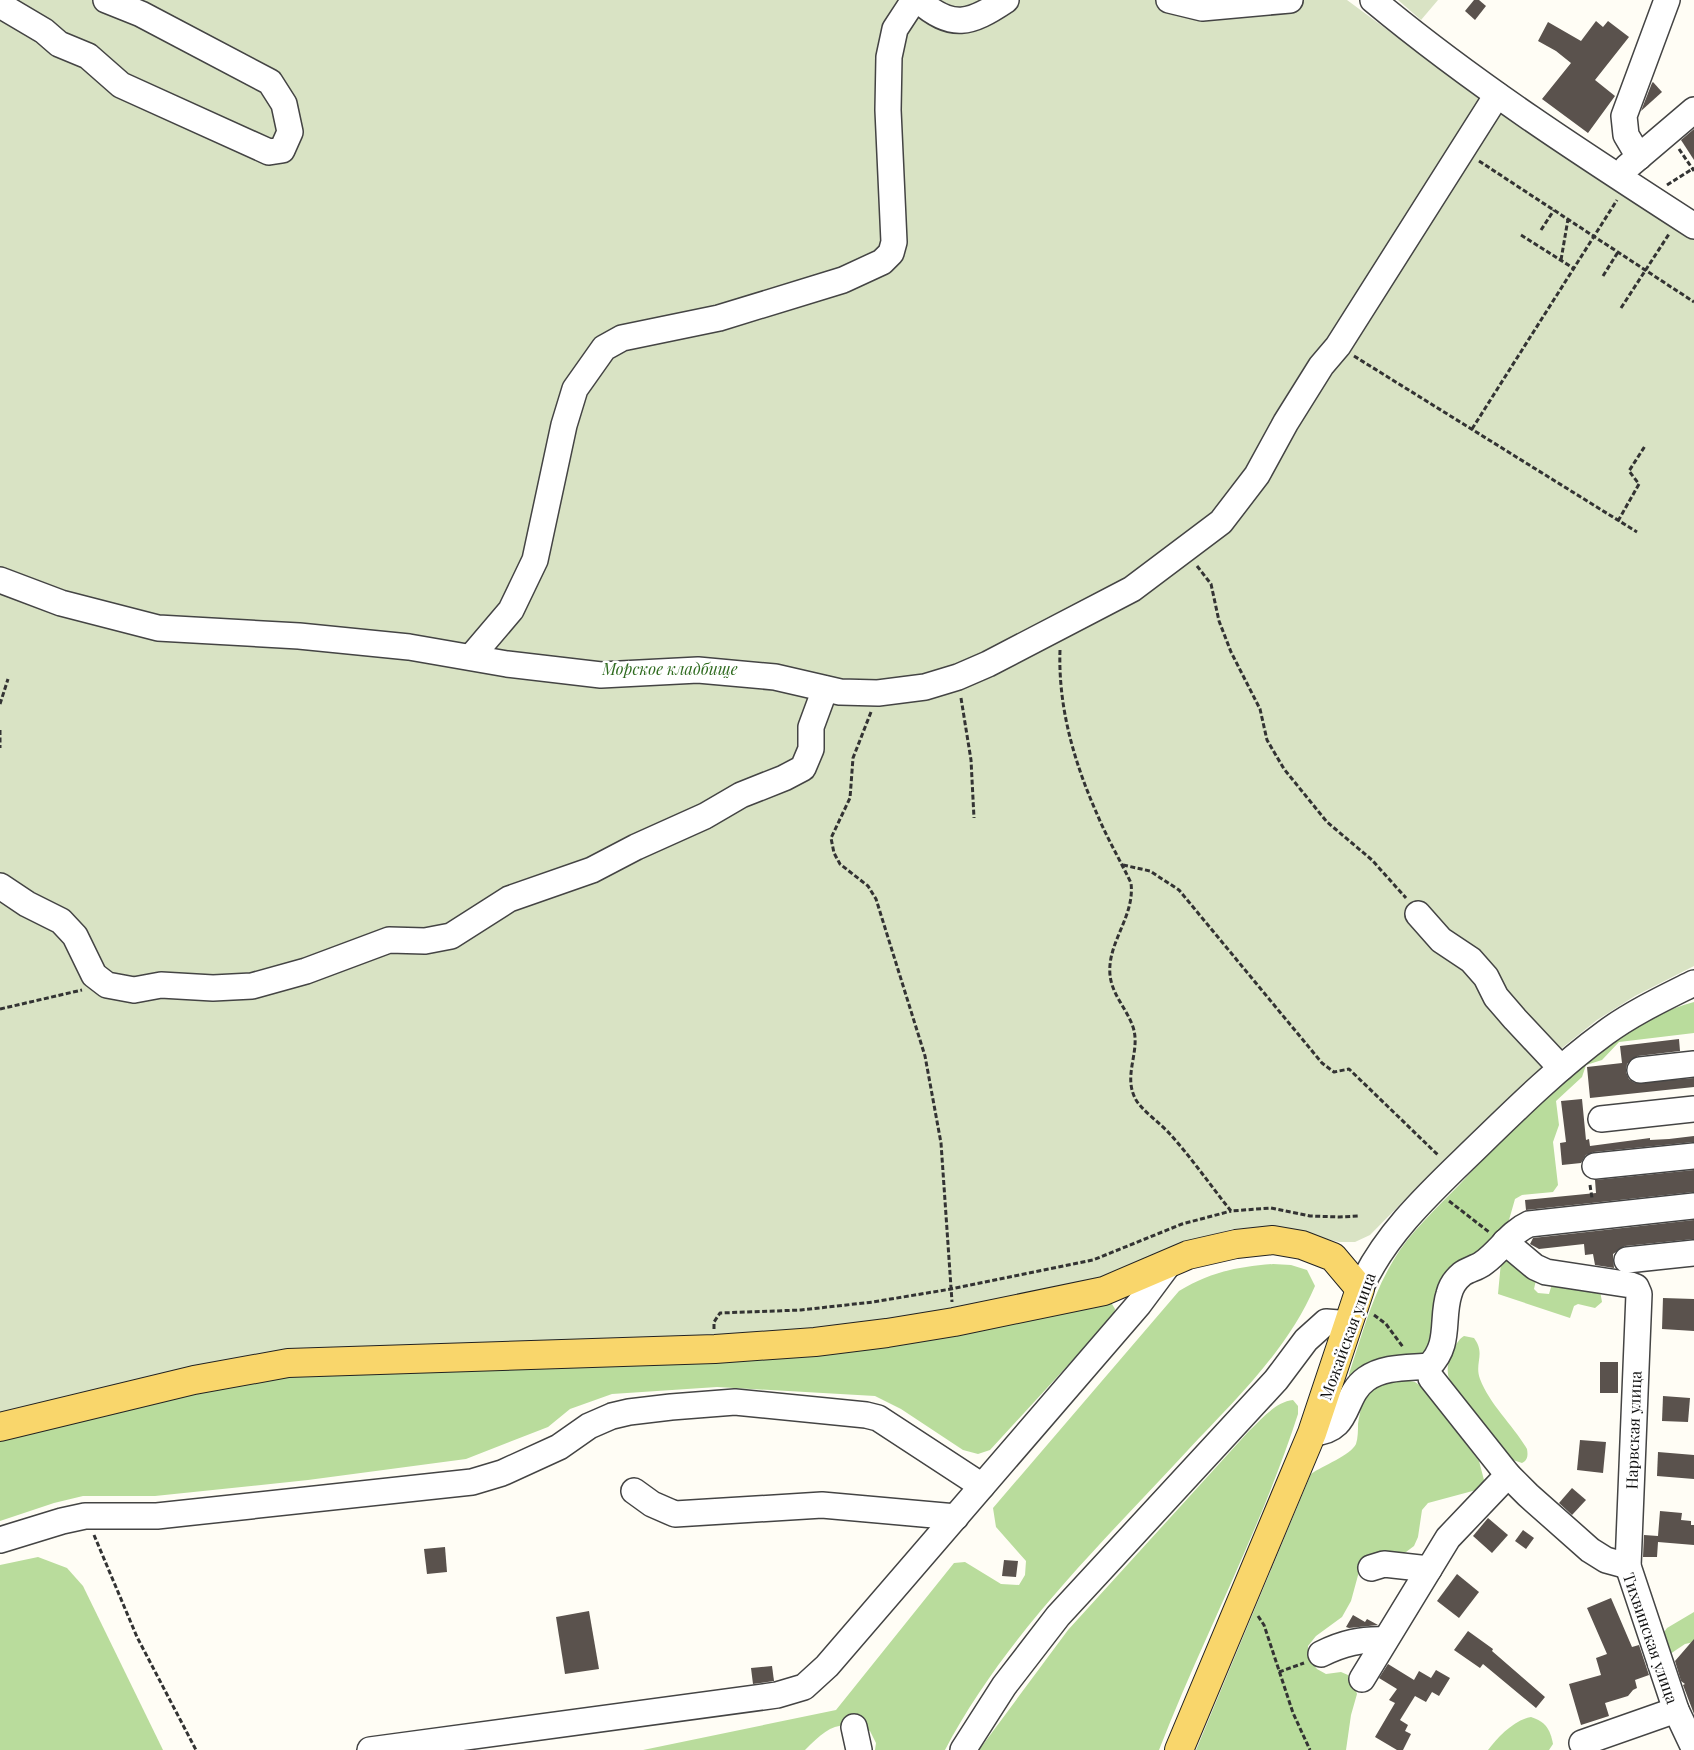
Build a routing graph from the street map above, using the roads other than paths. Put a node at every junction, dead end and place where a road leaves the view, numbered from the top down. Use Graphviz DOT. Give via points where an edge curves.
graph roads {
  1 [pos="106,0"];
  2 [pos="916,0"];
  3 [pos="1006,0"];
  4 [pos="1169,0"];
  5 [pos="1290,0"];
  6 [pos="1373,0"];
  7 [pos="1667,0"];
  8 [pos="0,5"];
  9 [pos="1497,95"];
  10 [pos="1694,110"];
  11 [pos="1639,157"];
  12 [pos="1621,180"];
  13 [pos="1688,221"];
  14 [pos="0,580"];
  15 [pos="471,657"];
  16 [pos="825,689"];
  17 [pos="0,886"];
  18 [pos="1418,914"];
  19 [pos="1694,983"];
  20 [pos="1694,1064"];
  21 [pos="1561,1068"];
  22 [pos="1640,1070"];
  23 [pos="1694,1109"];
  24 [pos="1601,1119"];
  25 [pos="1694,1156"];
  26 [pos="1595,1166"];
  27 [pos="1694,1206"];
  28 [pos="1505,1242"];
  29 [pos="1694,1253"];
  30 [pos="1627,1260"];
  31 [pos="1168,1265"];
  32 [pos="1354,1307"];
  33 [pos="1422,1372"];
  34 [pos="0,1427"];
  35 [pos="1312,1433"];
  36 [pos="1508,1475"];
  37 [pos="982,1486"];
  38 [pos="634,1491"];
  39 [pos="956,1516"];
  40 [pos="0,1540"];
  41 [pos="1628,1566"];
  42 [pos="1371,1568"];
  43 [pos="1429,1569"];
  44 [pos="1385,1640"];
  45 [pos="1321,1654"];
  46 [pos="1362,1679"];
  47 [pos="1676,1710"];
  48 [pos="1582,1743"];
  49 [pos="1694,1748"];
  50 [pos="370,1750"];
  51 [pos="963,1750"];
  52 [pos="1179,1750"];
  1 -- 8 [label="street" via="141,14 270,82 284,104 290,132 282,150 269,152 121,85 88,56 59,44 44,31"];
  2 -- 3 [label="street" via="952,21 968,21 986,14"];
  2 -- 15 [label="street" via="895,29 889,57 894,242 891,253 882,262 843,280 720,318 622,338 604,348 575,389 564,425 535,560 511,610"];
  4 -- 5 [label="street" via="1202,8"];
  6 -- 9 [label="street"];
  7 -- 11 [label="street" via="1624,116 1626,135"];
  9 -- 12 [label="street"];
  9 -- 16 [label="street" via="1338,346 1321,366 1257,475 1221,522 1132,589 958,678 926,687 878,693"];
  10 -- 11 [label="street"];
  11 -- 12 [label="street"];
  12 -- 13 [label="street"];
  14 -- 15 [label="street" via="62,603 158,628 299,636"];
  15 -- 16 [label="street" via="601,675 698,670 775,677"];
  16 -- 17 [label="street" via="811,728 811,749 803,768 741,795 705,816 592,870 509,899 451,936 425,941 388,940 306,971 252,986 161,985 134,990 107,985 94,975 75,936 61,921"];
  18 -- 21 [label="street" via="1441,940 1471,960 1486,976 1496,996"];
  19 -- 21 [label="street, Можайская улица" via="1606,1032"];
  20 -- 22 [label="street"];
  21 -- 32 [label="street, Можайская улица" via="1408,1216 1378,1254"];
  23 -- 24 [label="street"];
  25 -- 26 [label="street"];
  27 -- 28 [label="street" via="1529,1224 1518,1228"];
  28 -- 33 [label="street" via="1482,1264 1462,1274 1454,1283 1448,1295 1446,1336 1430,1366"];
  28 -- 41 [label="street, Нарвская улица" via="1546,1272 1631,1284 1639,1294"];
  29 -- 30 [label="street"];
  31 -- 32 [label="main road" via="1188,1255 1236,1244 1273,1240 1302,1244 1333,1257"];
  31 -- 34 [label="main road" via="1104,1291 954,1322 815,1342 288,1364 194,1380"];
  31 -- 37 [label="street" via="1139,1304"];
  32 -- 35 [label="main road, Можайская улица"];
  32 -- 51 [label="street" via="1339,1323 1326,1322 1306,1340 1276,1380 1058,1616 1004,1686"];
  33 -- 35 [label="street" via="1384,1370 1367,1378 1360,1384 1337,1426"];
  33 -- 36 [label="street, Тихвинская улица"];
  35 -- 52 [label="main road, Можайская улица"];
  36 -- 41 [label="street, Тихвинская улица" via="1590,1550 1606,1560"];
  36 -- 43 [label="street" via="1454,1531"];
  37 -- 39 [label="street"];
  37 -- 40 [label="street" via="878,1418 735,1402 670,1406 612,1416 589,1426 559,1447 502,1473 472,1482 157,1516 86,1516"];
  38 -- 39 [label="street" via="652,1504 675,1514 822,1505"];
  39 -- 50 [label="street" via="817,1677 797,1690 744,1700"];
  41 -- 47 [label="street, Тихвинская улица"];
  42 -- 43 [label="street" via="1384,1564"];
  43 -- 44 [label="street"];
  44 -- 45 [label="street" via="1361,1639"];
  44 -- 46 [label="street"];
  47 -- 48 [label="street"];
  47 -- 49 [label="street, Тихвинская улица"];
}
